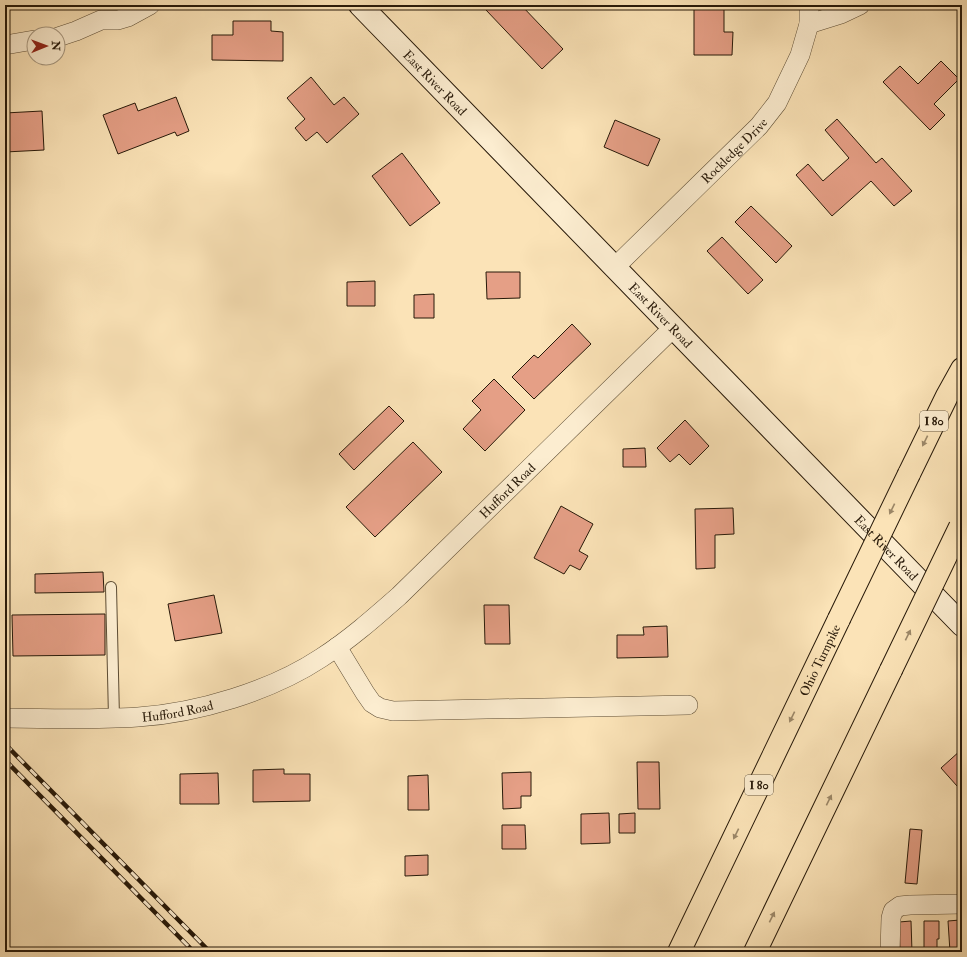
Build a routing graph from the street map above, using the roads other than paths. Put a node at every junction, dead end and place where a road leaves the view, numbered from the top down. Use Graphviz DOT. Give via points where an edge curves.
graph roads {
  1 [pos="113,5"];
  2 [pos="150,5"];
  3 [pos="360,5"];
  4 [pos="809,5"];
  5 [pos="860,5"];
  6 [pos="101,20"];
  7 [pos="809,24"];
  8 [pos="66,34"];
  9 [pos="26,41"];
  10 [pos="5,45"];
  11 [pos="614,268"];
  12 [pos="673,328"];
  13 [pos="962,369"];
  14 [pos="961,524"];
  15 [pos="111,587"];
  16 [pos="962,625"];
  17 [pos="337,647"];
  18 [pos="688,705"];
  19 [pos="5,718"];
  20 [pos="114,718"];
  21 [pos="962,904"];
  22 [pos="679,952"];
  23 [pos="756,952"];
  24 [pos="890,952"];
  1 -- 6 [label="street"];
  2 -- 6 [label="street" via="128,17"];
  3 -- 11 [label="main road, East River Road"];
  4 -- 7 [label="street, Rockledge Drive"];
  5 -- 7 [label="street"];
  6 -- 8 [label="street"];
  7 -- 11 [label="street, Rockledge Drive" via="790,78 777,103 759,126"];
  9 -- 10 [label="street"];
  11 -- 12 [label="main road, East River Road"];
  12 -- 16 [label="main road, East River Road"];
  12 -- 17 [label="street, Hufford Road" via="399,596"];
  13 -- 22 [label="highway, Ohio Turnpike / I 80, one-way, bridge"];
  23 -- 14 [label="highway, one-way, bridge"];
  15 -- 20 [label="lane"];
  17 -- 18 [label="street" via="372,703 393,711"];
  17 -- 20 [label="street, Hufford Road" via="296,673 222,702 181,712"];
  19 -- 20 [label="street, Hufford Road"];
  21 -- 24 [label="street" via="900,906 891,918"];
}
